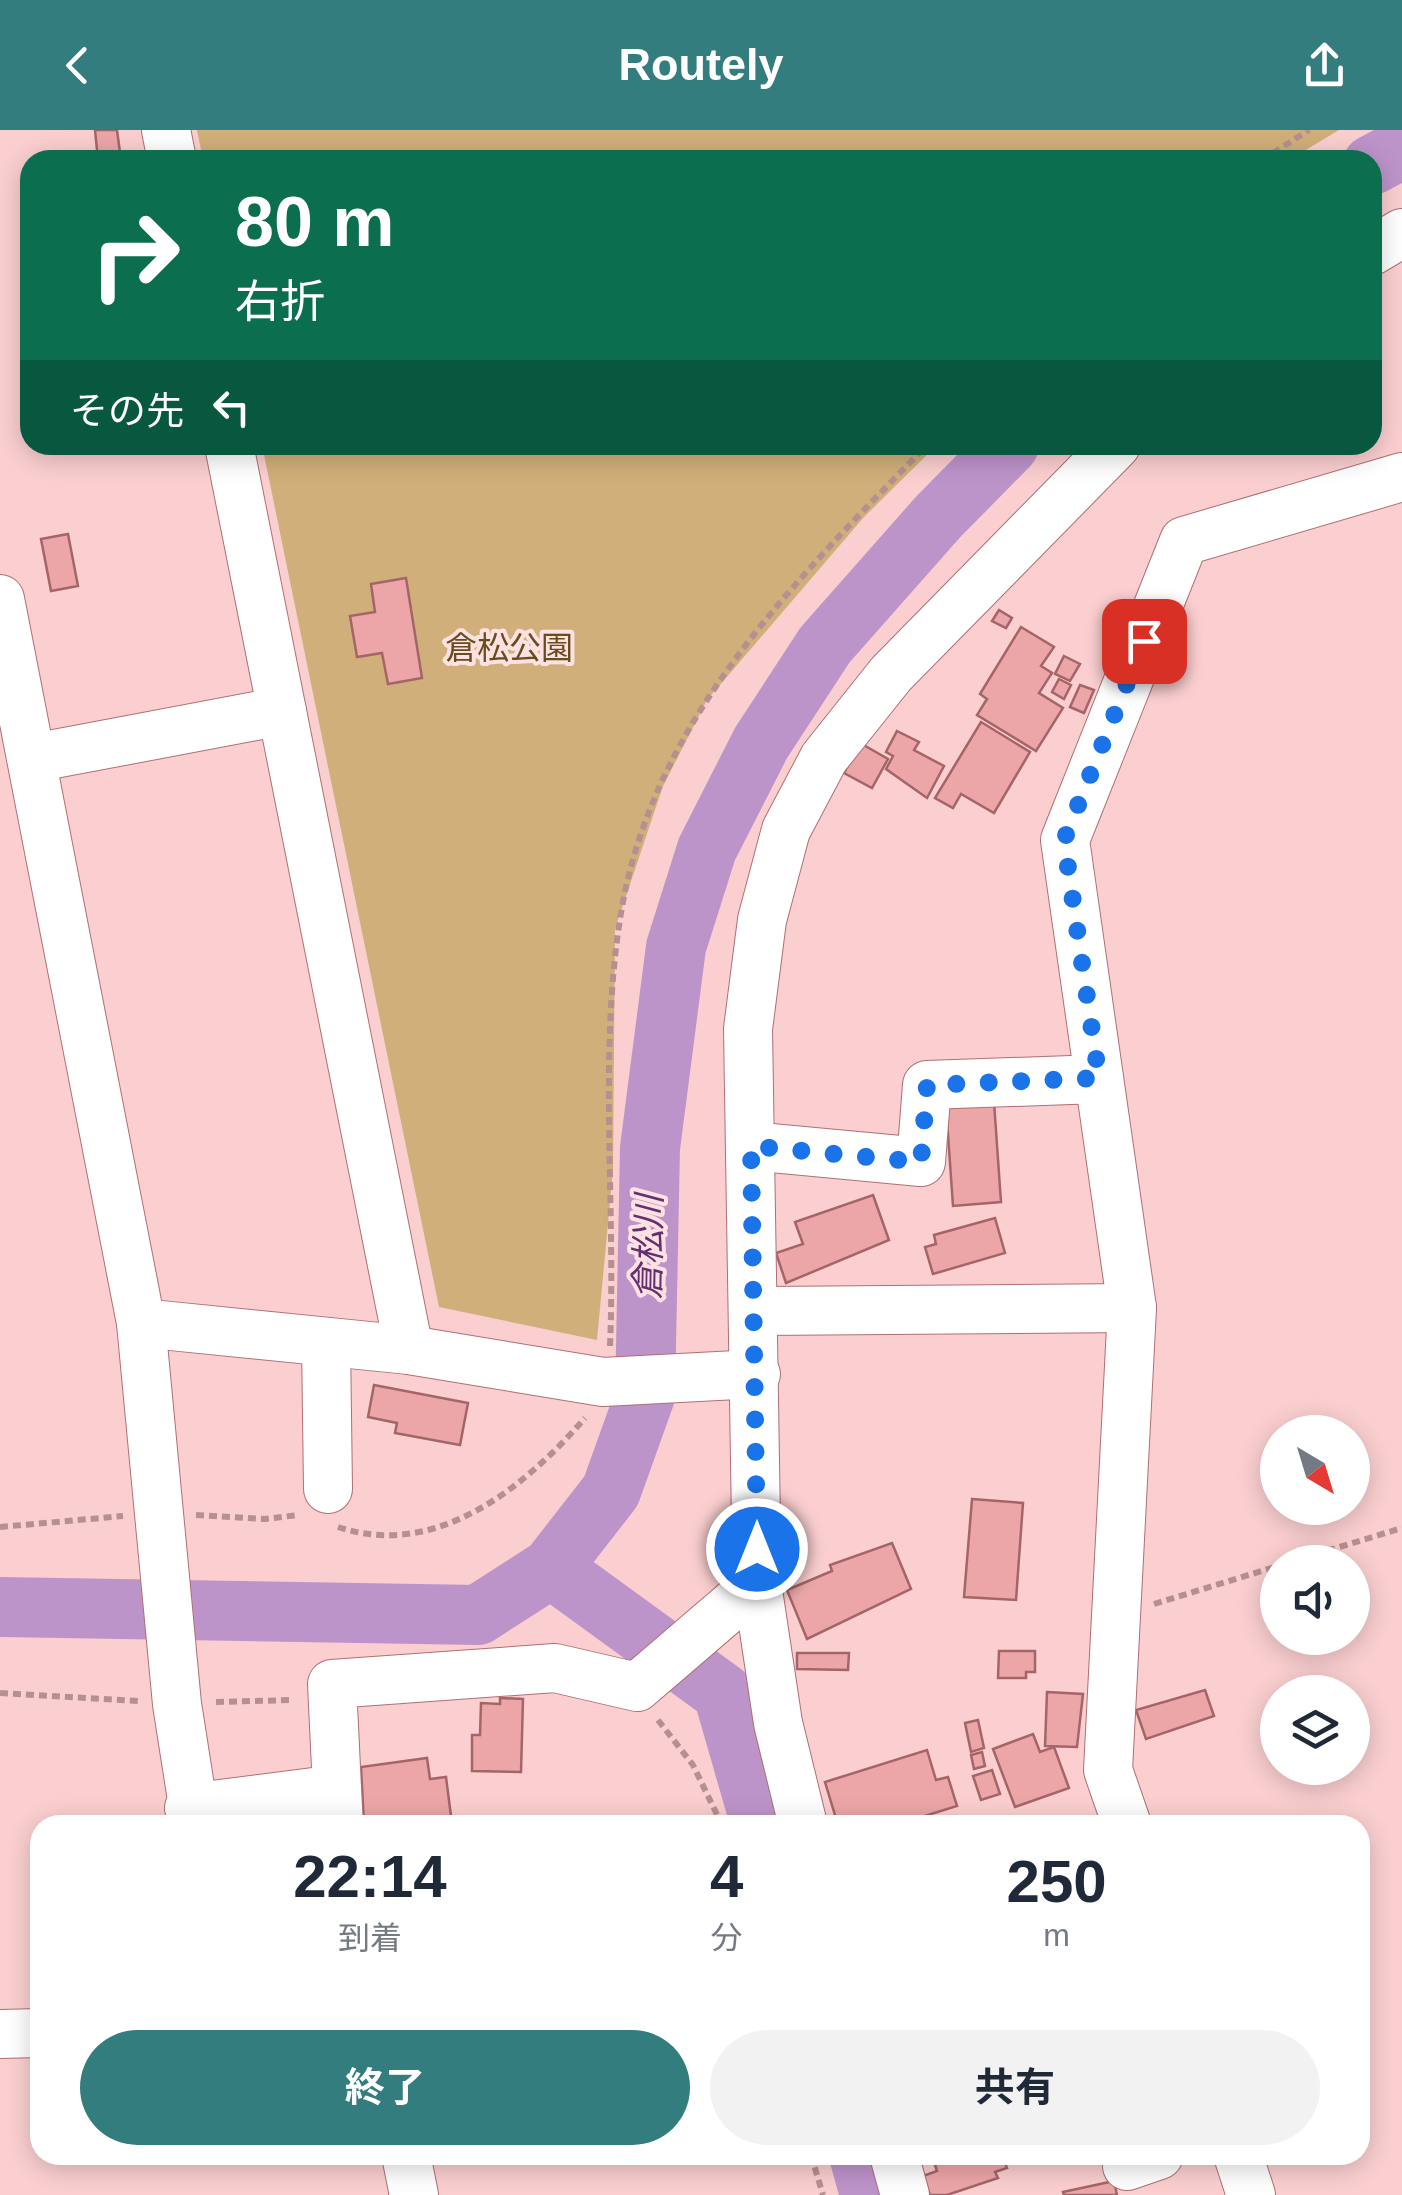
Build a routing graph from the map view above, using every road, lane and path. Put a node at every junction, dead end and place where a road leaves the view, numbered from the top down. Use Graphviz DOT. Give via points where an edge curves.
graph roads {
  1 [pos="1309,130"];
  2 [pos="1278,150"];
  3 [pos="230,455"];
  4 [pos="917,455"];
  5 [pos="1106,455"];
  6 [pos="1402,476"];
  7 [pos="0,598"];
  8 [pos="282,711"];
  9 [pos="33,758"];
  10 [pos="1099,1078"];
  11 [pos="751,1146"];
  12 [pos="1132,1308"];
  13 [pos="756,1312"];
  14 [pos="141,1323"];
  15 [pos="326,1342"];
  16 [pos="409,1350"];
  17 [pos="756,1374"];
  18 [pos="603,1382"];
  19 [pos="322,1510"];
  20 [pos="156,1513"];
  21 [pos="0,1527"];
  22 [pos="1402,1528"];
  23 [pos="1346,1545"];
  24 [pos="1260,1571"];
  25 [pos="757,1584"];
  26 [pos="1114,1616"];
  27 [pos="636,1687"];
  28 [pos="0,1692"];
  29 [pos="332,1699"];
  30 [pos="177,1704"];
  31 [pos="338,1807"];
  32 [pos="192,1815"];
  33 [pos="221,1815"];
  34 [pos="717,1815"];
  35 [pos="801,1815"];
  36 [pos="1124,1815"];
  37 [pos="30,2033"];
  38 [pos="0,2034"];
  39 [pos="408,2165"];
  40 [pos="814,2165"];
  41 [pos="897,2165"];
  42 [pos="1241,2165"];
  43 [pos="414,2195"];
  44 [pos="822,2195"];
  45 [pos="905,2195"];
  46 [pos="1251,2195"];
  1 -- 2 [label="path"];
  3 -- 8 [label="street"];
  4 -- 18 [label="path" via="737,652 673,759 637,850 620,916 612,1044 613,1265"];
  5 -- 11 [label="street" via="891,674 824,758 786,830 762,920 748,1029"];
  6 -- 10 [label="street" via="1184,542 1064,840"];
  7 -- 9 [label="street"];
  8 -- 9 [label="street"];
  8 -- 16 [label="street"];
  9 -- 14 [label="street"];
  10 -- 11 [label="street" via="927,1085 921,1162"];
  10 -- 12 [label="street"];
  11 -- 13 [label="street"];
  12 -- 13 [label="street"];
  12 -- 26 [label="street"];
  13 -- 17 [label="street"];
  14 -- 15 [label="street"];
  14 -- 20 [label="street"];
  15 -- 16 [label="street"];
  15 -- 19 [label="street"];
  16 -- 18 [label="street"];
  17 -- 18 [label="street"];
  17 -- 25 [label="street"];
  18 -- 19 [label="path" via="587,1416 562,1444 499,1501 456,1522 382,1536"];
  19 -- 20 [label="path" via="265,1519"];
  20 -- 21 [label="path"];
  20 -- 30 [label="street"];
  22 -- 23 [label="path"];
  24 -- 26 [label="path"];
  25 -- 27 [label="street"];
  25 -- 35 [label="street" via="778,1723"];
  26 -- 36 [label="street" via="1108,1770"];
  27 -- 29 [label="street" via="555,1668 332,1684"];
  27 -- 34 [label="path" via="693,1765"];
  28 -- 30 [label="path"];
  29 -- 30 [label="path"];
  29 -- 31 [label="street"];
  30 -- 32 [label="street"];
  31 -- 33 [label="street"];
  37 -- 38 [label="street"];
  39 -- 43 [label="street"];
  40 -- 44 [label="path"];
  41 -- 45 [label="street"];
  42 -- 46 [label="street"];
}
